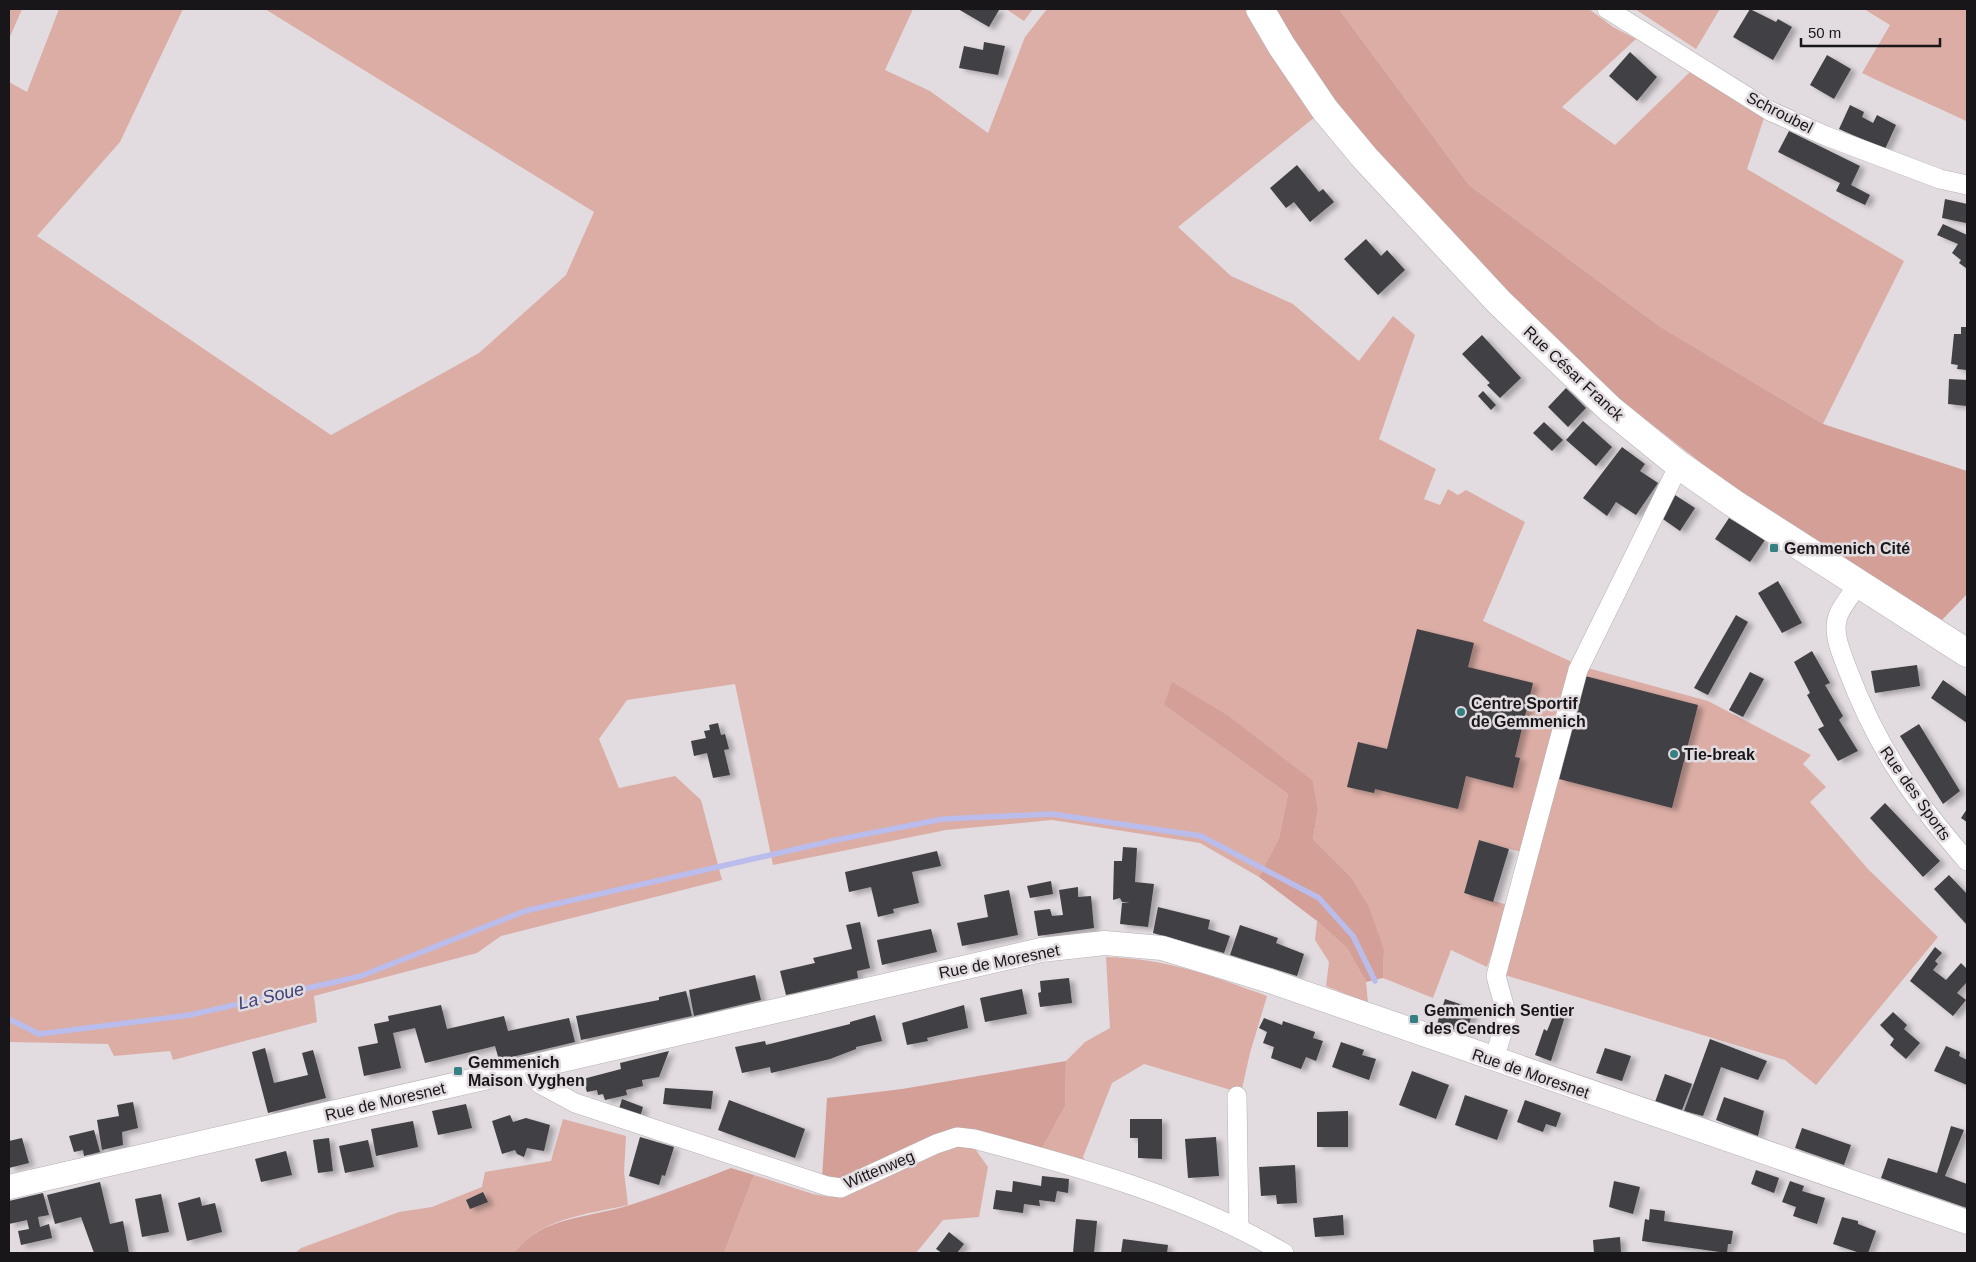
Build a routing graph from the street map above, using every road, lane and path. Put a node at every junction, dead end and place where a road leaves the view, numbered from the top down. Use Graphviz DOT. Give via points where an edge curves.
graph roads {
  1 [pos="1260,9"];
  2 [pos="1607,9"];
  3 [pos="1967,185"];
  4 [pos="1679,465"];
  5 [pos="1859,584"];
  6 [pos="1967,653"];
  7 [pos="1967,861"];
  8 [pos="1494,1060"];
  9 [pos="526,1069"];
  10 [pos="1238,1096"];
  11 [pos="9,1187"];
  12 [pos="1967,1222"];
  13 [pos="1239,1229"];
  14 [pos="1283,1253"];
  1 -- 4 [label="main road, Rue César Franck" via="1325,110 1424,222 1565,367 1610,409"];
  2 -- 3 [label="street, Schroubel" via="1770,111 1940,180"];
  4 -- 5 [label="main road, Rue César Franck"];
  4 -- 8 [label="street" via="1578,670 1496,976 1507,1016"];
  5 -- 6 [label="main road, Rue César Franck"];
  5 -- 7 [label="street, Rue des Sports" via="1838,616 1836,634 1862,709 1892,765"];
  8 -- 9 [label="street, Rue de Moresnet" via="1178,952 1105,943 1040,950"];
  8 -- 12 [label="street, Rue de Moresnet"];
  9 -- 11 [label="street, Rue de Moresnet"];
  9 -- 13 [label="street, Wittenweg" via="540,1084 575,1103 808,1181 841,1188 958,1137 983,1141 1120,1180"];
  10 -- 13 [label="street"];
  13 -- 14 [label="street, Wittenweg"];
}
